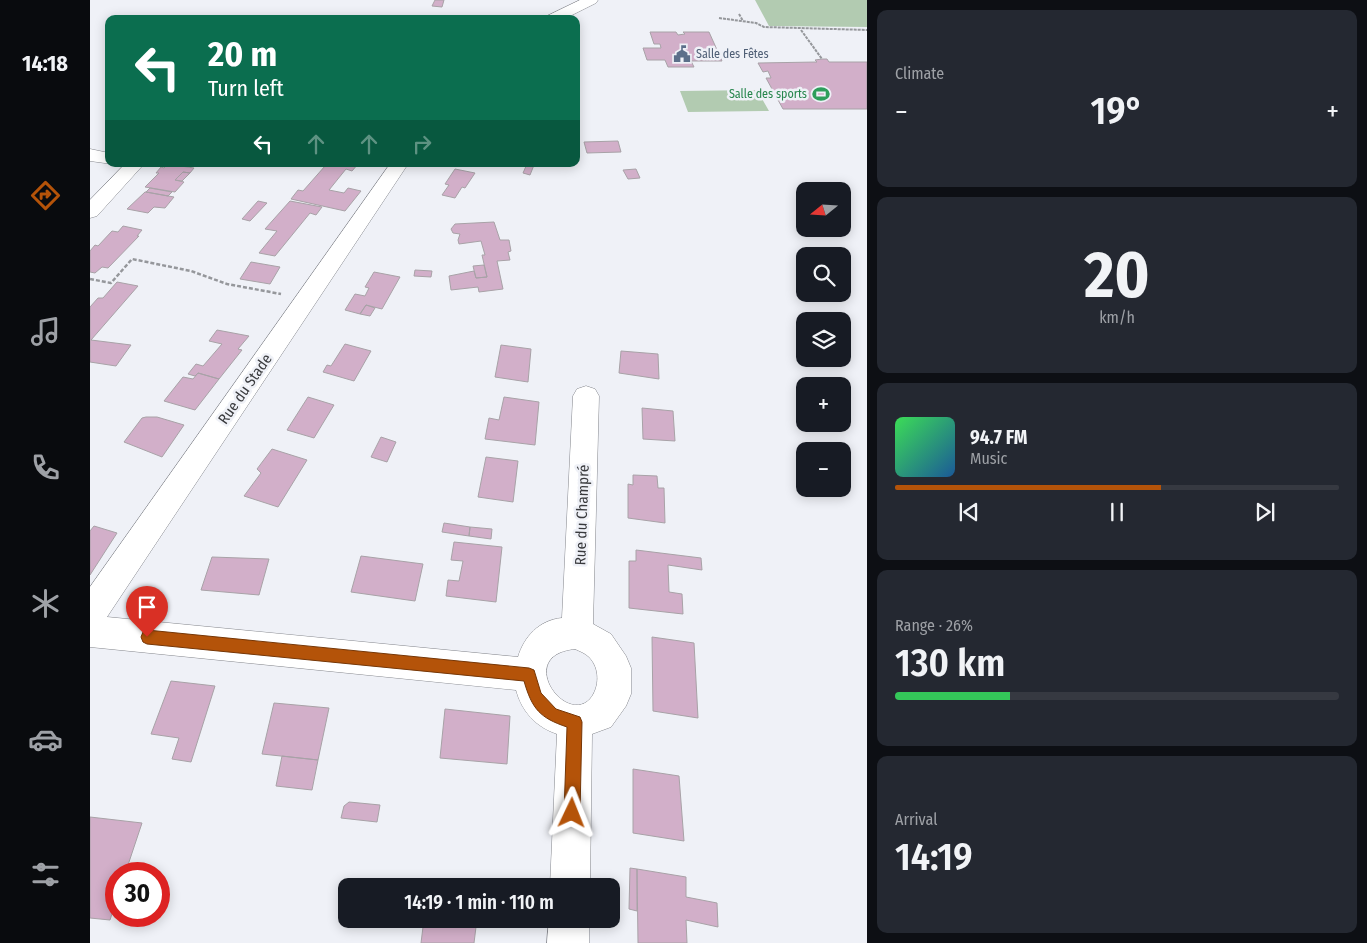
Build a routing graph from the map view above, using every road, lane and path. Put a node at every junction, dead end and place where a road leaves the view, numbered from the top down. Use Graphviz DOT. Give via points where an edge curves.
graph roads {
  1 [pos="591,0"];
  2 [pos="739,14"];
  3 [pos="560,15"];
  4 [pos="719,18"];
  5 [pos="744,22"];
  6 [pos="801,30"];
  7 [pos="867,30"];
  8 [pos="822,60"];
  9 [pos="90,155"];
  10 [pos="105,158"];
  11 [pos="131,167"];
  12 [pos="397,167"];
  13 [pos="90,212"];
  14 [pos="90,279"];
  15 [pos="307,298"];
  16 [pos="586,396"];
  17 [pos="90,614"];
  18 [pos="90,631"];
  19 [pos="578,633"];
  20 [pos="529,675"];
  21 [pos="575,722"];
  22 [pos="570,878"];
  23 [pos="569,928"];
  24 [pos="568,943"];
  1 -- 3 [label="street"];
  2 -- 5 [label="path"];
  4 -- 5 [label="path"];
  5 -- 6 [label="path"];
  6 -- 7 [label="path"];
  6 -- 8 [label="path"];
  9 -- 10 [label="street"];
  11 -- 13 [label="street"];
  12 -- 15 [label="street, Rue du Stade"];
  14 -- 15 [label="path" via="110,283 132,259 191,271 227,284"];
  15 -- 17 [label="street, Rue du Stade"];
  16 -- 19 [label="street, Rue du Champré"];
  18 -- 20 [label="street"];
  19 -- 20 [label="street" via="554,636 536,651"];
  19 -- 21 [label="street" via="600,645 614,668 614,694 599,715"];
  20 -- 21 [label="street" via="536,697 552,715"];
  21 -- 22 [label="street"];
  23 -- 24 [label="street"];
}
